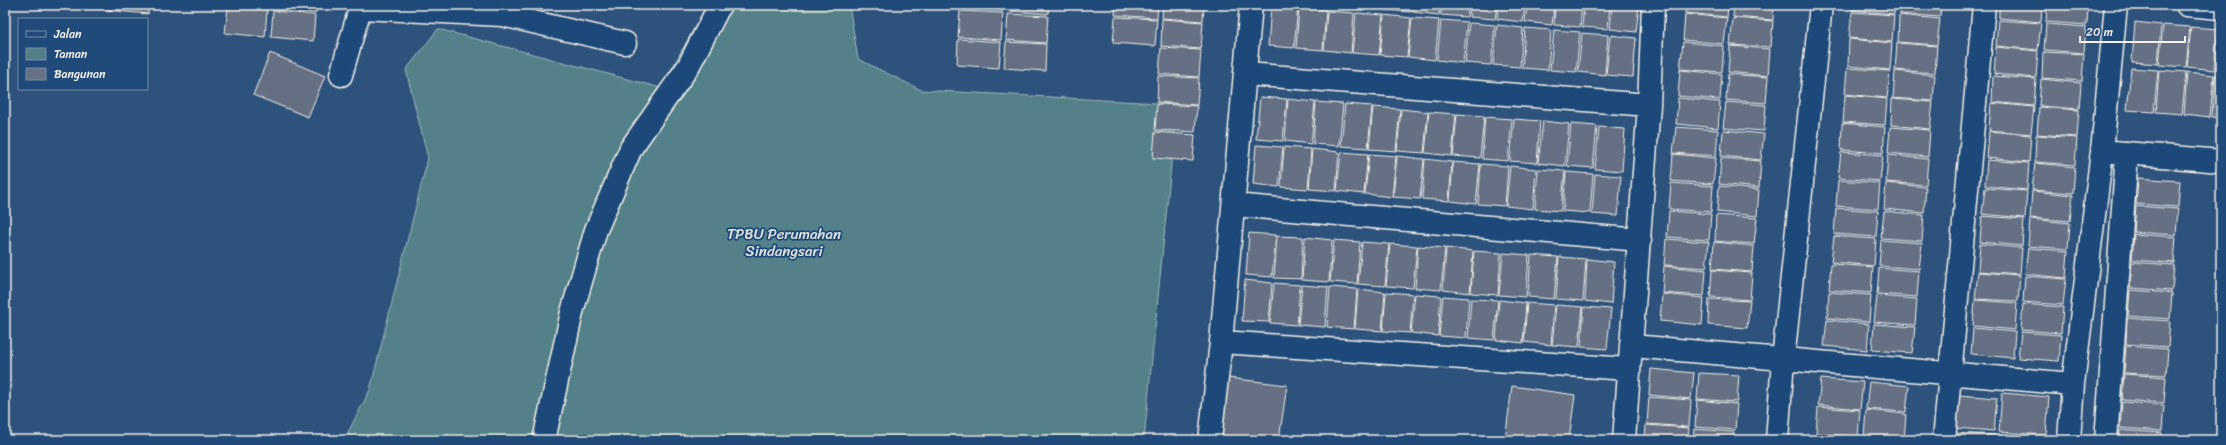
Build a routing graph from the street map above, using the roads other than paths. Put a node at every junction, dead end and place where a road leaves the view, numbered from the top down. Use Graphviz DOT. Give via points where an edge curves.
graph roads {
  1 [pos="720,5"];
  2 [pos="1250,5"];
  3 [pos="1653,5"];
  4 [pos="1821,5"];
  5 [pos="1984,5"];
  6 [pos="2116,5"];
  7 [pos="2187,5"];
  8 [pos="361,6"];
  9 [pos="2221,8"];
  10 [pos="502,10"];
  11 [pos="625,43"];
  12 [pos="1246,74"];
  13 [pos="341,75"];
  14 [pos="1649,104"];
  15 [pos="2102,150"];
  16 [pos="2127,153"];
  17 [pos="2221,161"];
  18 [pos="1234,205"];
  19 [pos="1640,240"];
  20 [pos="1221,342"];
  21 [pos="1632,346"];
  22 [pos="1783,360"];
  23 [pos="1628,369"];
  24 [pos="1951,372"];
  25 [pos="2073,384"];
  26 [pos="544,440"];
  27 [pos="1210,440"];
  28 [pos="1624,440"];
  29 [pos="1777,440"];
  30 [pos="1944,440"];
  31 [pos="2069,440"];
  32 [pos="2106,440"];
  1 -- 26 [label="street" via="688,67 631,148 596,230 572,312"];
  2 -- 12 [label="street"];
  3 -- 14 [label="street"];
  4 -- 22 [label="street"];
  5 -- 24 [label="street"];
  6 -- 15 [label="street"];
  7 -- 9 [label="street"];
  8 -- 10 [label="street"];
  8 -- 13 [label="street"];
  10 -- 11 [label="street"];
  12 -- 14 [label="street"];
  12 -- 18 [label="street"];
  14 -- 19 [label="street"];
  15 -- 16 [label="street"];
  15 -- 25 [label="street"];
  16 -- 17 [label="street"];
  16 -- 32 [label="street"];
  18 -- 19 [label="street"];
  18 -- 20 [label="street"];
  19 -- 21 [label="street"];
  20 -- 23 [label="street"];
  20 -- 27 [label="street"];
  21 -- 22 [label="street"];
  21 -- 23 [label="street"];
  22 -- 24 [label="street"];
  22 -- 29 [label="street"];
  23 -- 28 [label="street"];
  24 -- 25 [label="street"];
  24 -- 30 [label="street"];
  25 -- 31 [label="street"];
}
